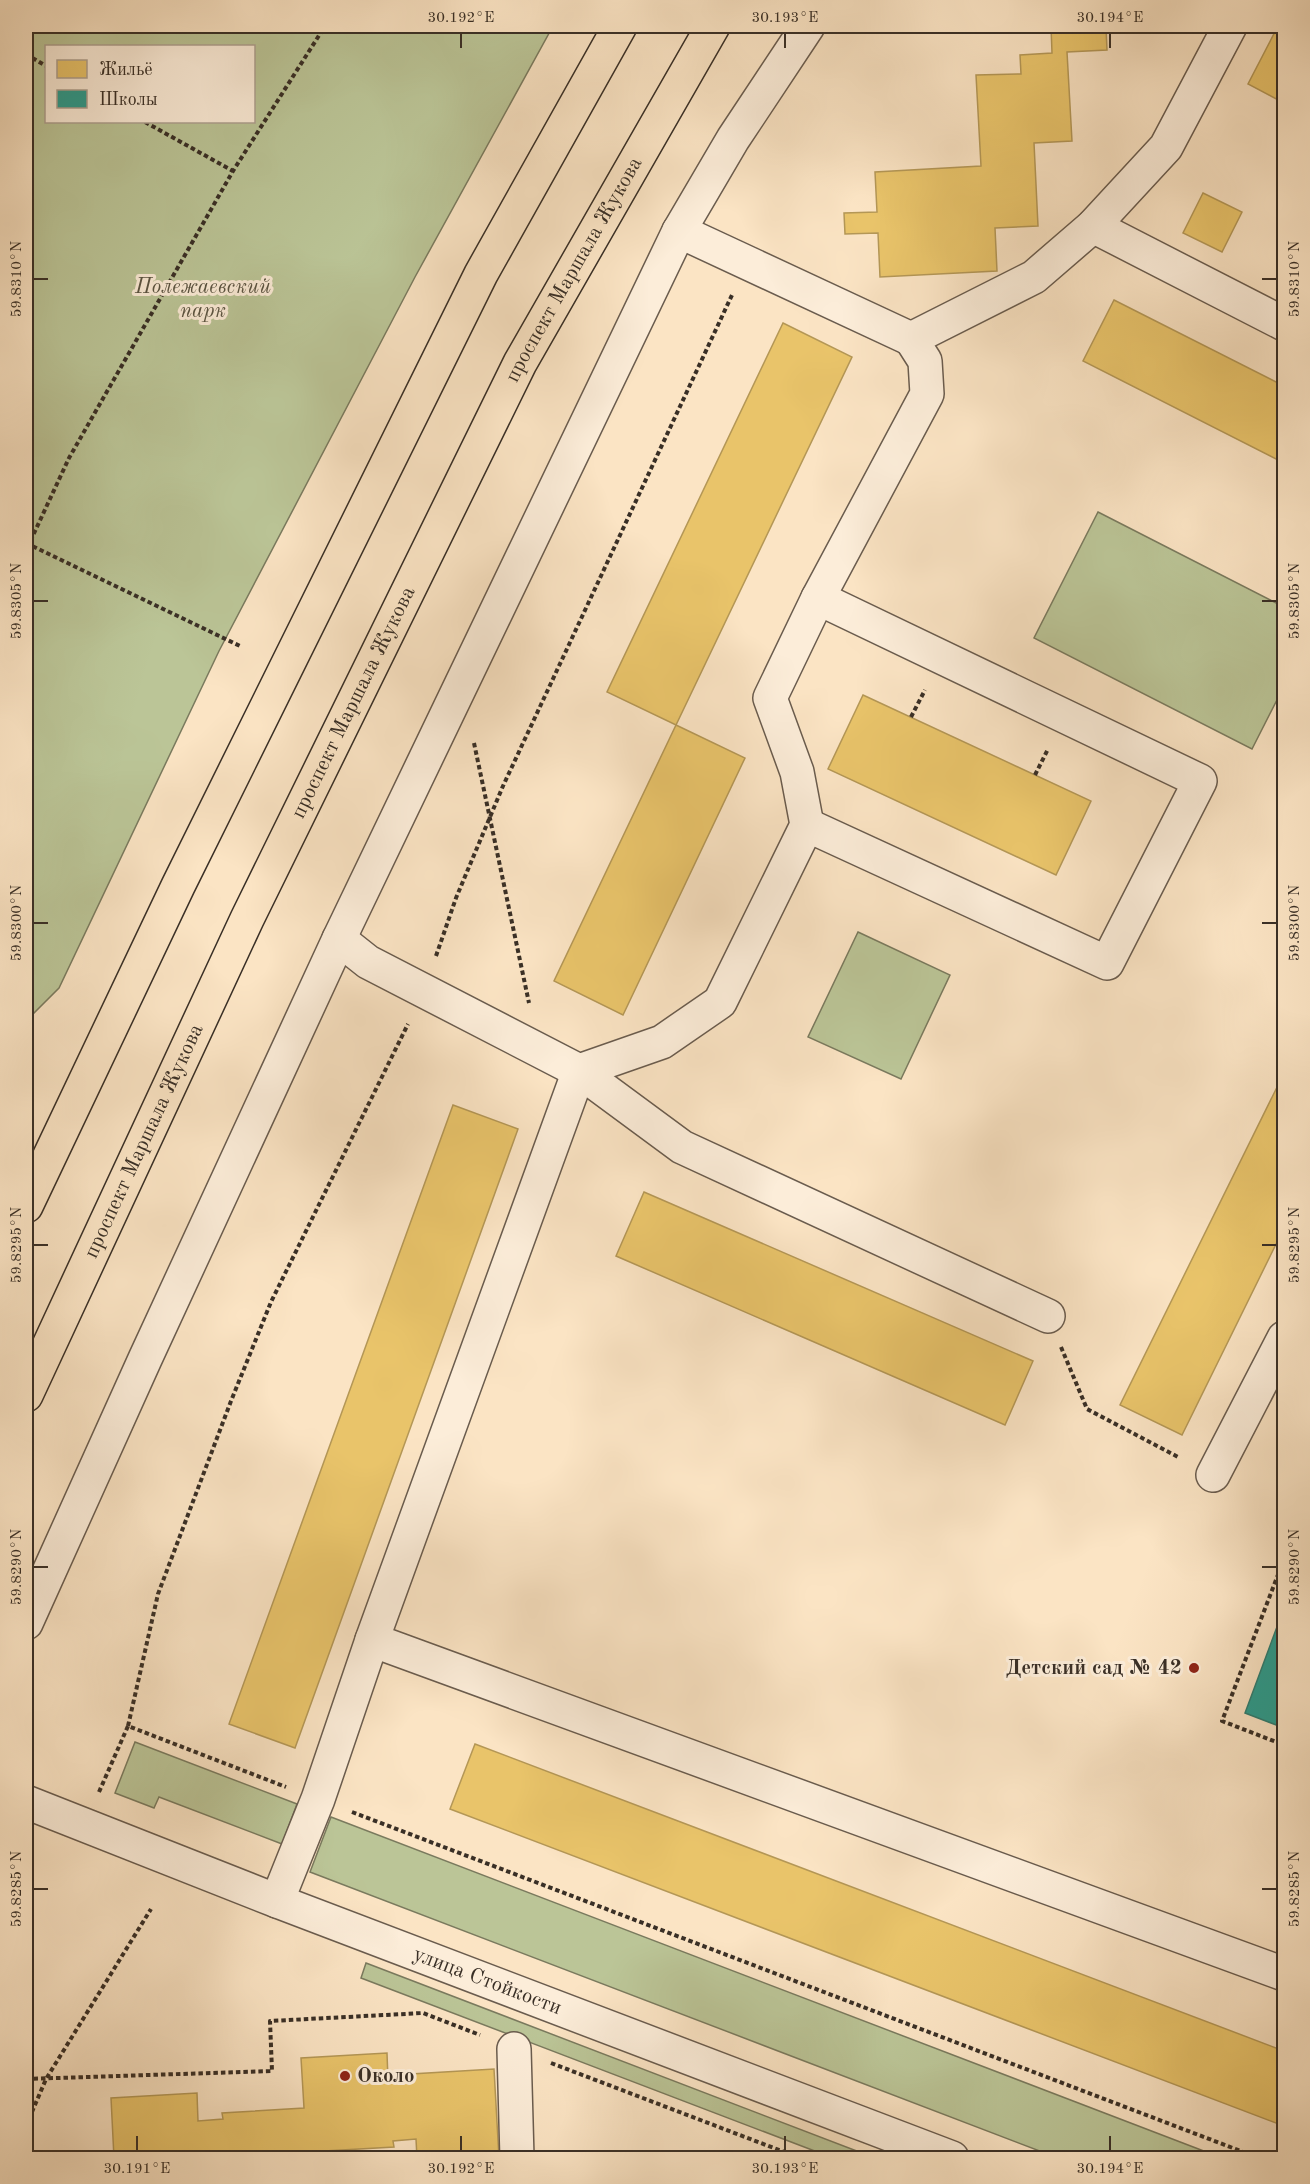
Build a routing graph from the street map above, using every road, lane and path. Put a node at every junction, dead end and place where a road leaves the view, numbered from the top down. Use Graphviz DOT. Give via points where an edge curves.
graph roads {
  1 [pos="325,26"];
  2 [pos="620,26"];
  3 [pos="713,26"];
  4 [pos="808,26"];
  5 [pos="1230,26"];
  6 [pos="26,54"];
  7 [pos="45,65"];
  8 [pos="147,123"];
  9 [pos="233,171"];
  10 [pos="1094,226"];
  11 [pos="679,231"];
  12 [pos="732,296"];
  13 [pos="1284,324"];
  14 [pos="911,339"];
  15 [pos="27,544"];
  16 [pos="26,555"];
  17 [pos="818,598"];
  18 [pos="240,646"];
  19 [pos="476,752"];
  20 [pos="490,818"];
  21 [pos="807,825"];
  22 [pos="339,939"];
  23 [pos="435,958"];
  24 [pos="531,1011"];
  25 [pos="413,1013"];
  26 [pos="579,1071"];
  27 [pos="26,1206"];
  28 [pos="1048,1316"];
  29 [pos="1284,1338"];
  30 [pos="26,1395"];
  31 [pos="1213,1475"];
  32 [pos="1284,1559"];
  33 [pos="26,1623"];
  34 [pos="372,1640"];
  35 [pos="128,1726"];
  36 [pos="1284,1745"];
  37 [pos="99,1793"];
  38 [pos="318,1799"];
  39 [pos="26,1802"];
  40 [pos="277,1901"];
  41 [pos="151,1909"];
  42 [pos="1284,1974"];
  43 [pos="514,2049"];
  44 [pos="26,2079"];
  45 [pos="46,2079"];
  46 [pos="26,2126"];
  47 [pos="517,2158"];
  48 [pos="800,2158"];
  49 [pos="952,2158"];
  50 [pos="1259,2158"];
  1 -- 9 [label="path"];
  2 -- 27 [label="main road" via="481,274 178,886"];
  3 -- 30 [label="main road, проспект Маршала Жукова" via="520,363 247,919"];
  4 -- 11 [label="street" via="733,139"];
  5 -- 10 [label="street" via="1166,147"];
  6 -- 7 [label="path"];
  8 -- 9 [label="path"];
  9 -- 15 [label="path" via="69,458"];
  10 -- 13 [label="street"];
  10 -- 14 [label="street" via="1034,277"];
  11 -- 14 [label="street"];
  11 -- 22 [label="street"];
  12 -- 20 [label="path"];
  14 -- 17 [label="street" via="925,361 927,394"];
  15 -- 16 [label="path"];
  15 -- 18 [label="path"];
  17 -- 21 [label="street" via="770,698 797,772"];
  17 -- 21 [label="street" via="1200,781 1107,963"];
  19 -- 20 [label="path"];
  20 -- 23 [label="path"];
  20 -- 24 [label="path"];
  21 -- 26 [label="street" via="720,1002 662,1042"];
  22 -- 26 [label="street" via="368,962"];
  22 -- 33 [label="street"];
  25 -- 35 [label="path" via="271,1302 231,1401 158,1594"];
  26 -- 28 [label="street" via="682,1147"];
  26 -- 34 [label="street"];
  28 -- 31 [label="path" via="1087,1410"];
  29 -- 31 [label="street"];
  32 -- 36 [label="path" via="1222,1721"];
  34 -- 38 [label="street"];
  34 -- 42 [label="street"];
  35 -- 37 [label="path"];
  35 -- 38 [label="path"];
  38 -- 40 [label="street"];
  38 -- 50 [label="path"];
  39 -- 40 [label="street, улица Стойкости"];
  40 -- 49 [label="street, улица Стойкости"];
  41 -- 45 [label="path"];
  43 -- 45 [label="path" via="423,2013 270,2021 272,2071"];
  43 -- 47 [label="street"];
  43 -- 48 [label="path"];
  44 -- 45 [label="path"];
  45 -- 46 [label="path"];
}
